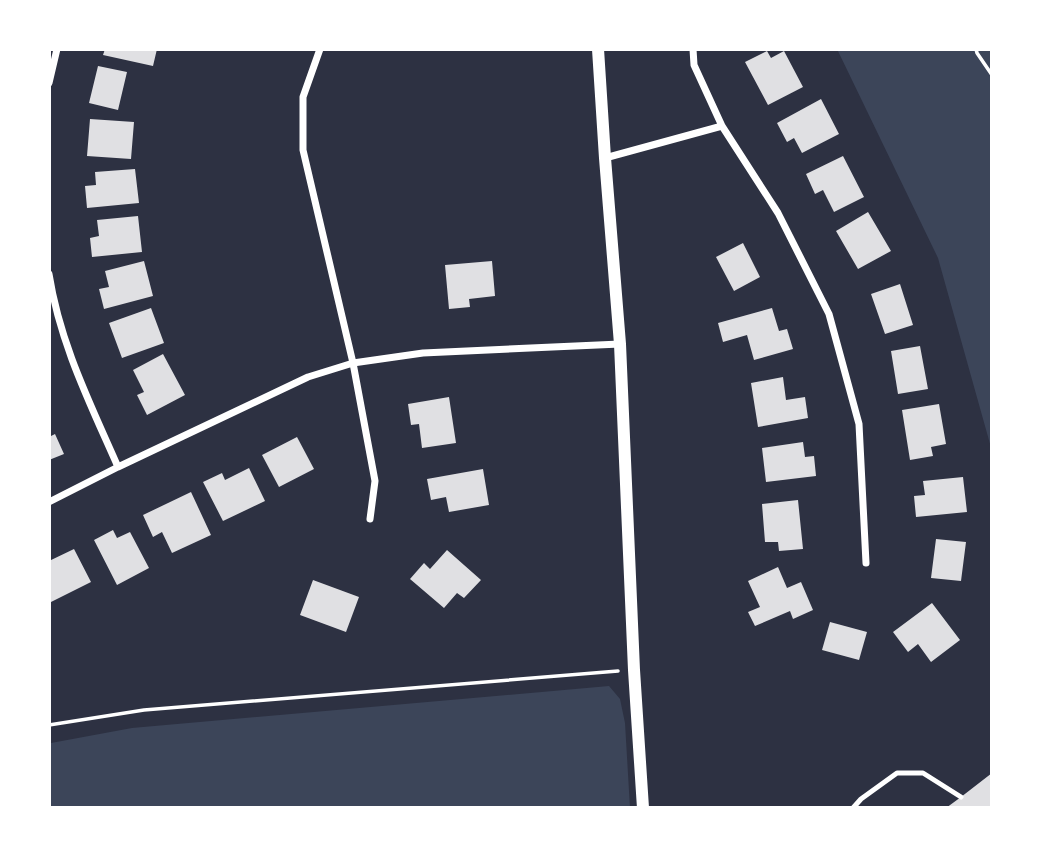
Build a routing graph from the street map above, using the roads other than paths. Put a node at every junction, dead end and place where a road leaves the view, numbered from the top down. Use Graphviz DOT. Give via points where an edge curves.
graph roads {
  1 [pos="57,49"];
  2 [pos="320,49"];
  3 [pos="598,49"];
  4 [pos="693,49"];
  5 [pos="49,83"];
  6 [pos="722,126"];
  7 [pos="604,158"];
  8 [pos="49,274"];
  9 [pos="620,344"];
  10 [pos="353,362"];
  11 [pos="118,467"];
  12 [pos="49,502"];
  13 [pos="370,519"];
  14 [pos="866,563"];
  15 [pos="961,797"];
  16 [pos="643,808"];
  17 [pos="853,808"];
  1 -- 5 [label="street"];
  2 -- 10 [label="street" via="303,97 303,150"];
  3 -- 7 [label="street"];
  4 -- 6 [label="street" via="694,65"];
  6 -- 7 [label="street"];
  6 -- 14 [label="street" via="778,213 829,314 859,424"];
  7 -- 9 [label="street"];
  8 -- 11 [label="street" via="71,361"];
  9 -- 10 [label="street" via="423,353"];
  9 -- 16 [label="street"];
  10 -- 11 [label="street" via="308,377"];
  10 -- 13 [label="street" via="375,481"];
  11 -- 12 [label="street"];
  15 -- 17 [label="lane" via="923,773 897,773"];
}
